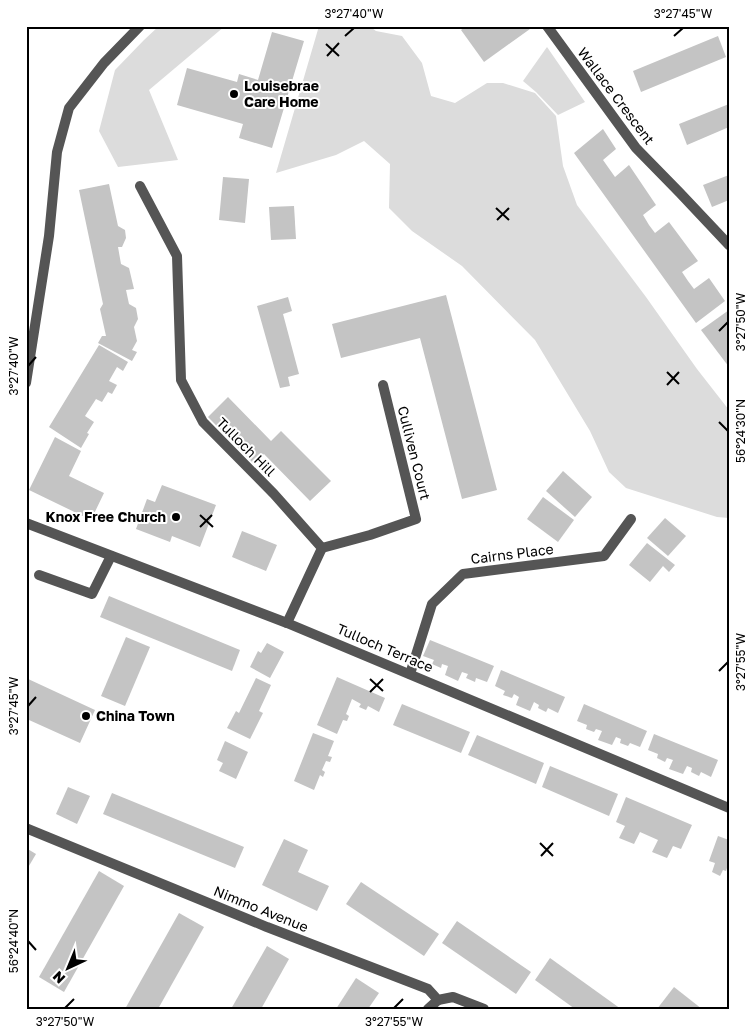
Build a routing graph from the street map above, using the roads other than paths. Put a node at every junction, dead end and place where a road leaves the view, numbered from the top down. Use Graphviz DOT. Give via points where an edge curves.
graph roads {
  1 [pos="140,26"];
  2 [pos="547,26"];
  3 [pos="140,186"];
  4 [pos="729,245"];
  5 [pos="26,383"];
  6 [pos="383,385"];
  7 [pos="631,519"];
  8 [pos="26,523"];
  9 [pos="322,548"];
  10 [pos="111,556"];
  11 [pos="39,575"];
  12 [pos="287,623"];
  13 [pos="410,674"];
  14 [pos="729,808"];
  15 [pos="26,828"];
  16 [pos="438,1000"];
  17 [pos="428,1009"];
  18 [pos="484,1009"];
  1 -- 5 [label="street" via="104,63 69,108 56,152 49,236"];
  2 -- 4 [label="street, Wallace Crescent" via="636,148"];
  3 -- 9 [label="street, Tulloch Hill" via="177,256 181,380 203,422"];
  6 -- 9 [label="street, Culliven Court" via="416,519"];
  7 -- 13 [label="street, Cairns Place" via="604,556 463,574 432,604"];
  8 -- 10 [label="street, Tulloch Terrace"];
  9 -- 12 [label="street"];
  10 -- 11 [label="street" via="92,594"];
  10 -- 12 [label="street, Tulloch Terrace"];
  12 -- 13 [label="street, Tulloch Terrace"];
  13 -- 14 [label="street, Tulloch Terrace"];
  15 -- 16 [label="street, Nimmo Avenue" via="268,928 428,989"];
  16 -- 17 [label="street"];
  16 -- 18 [label="street" via="453,996"];
}
